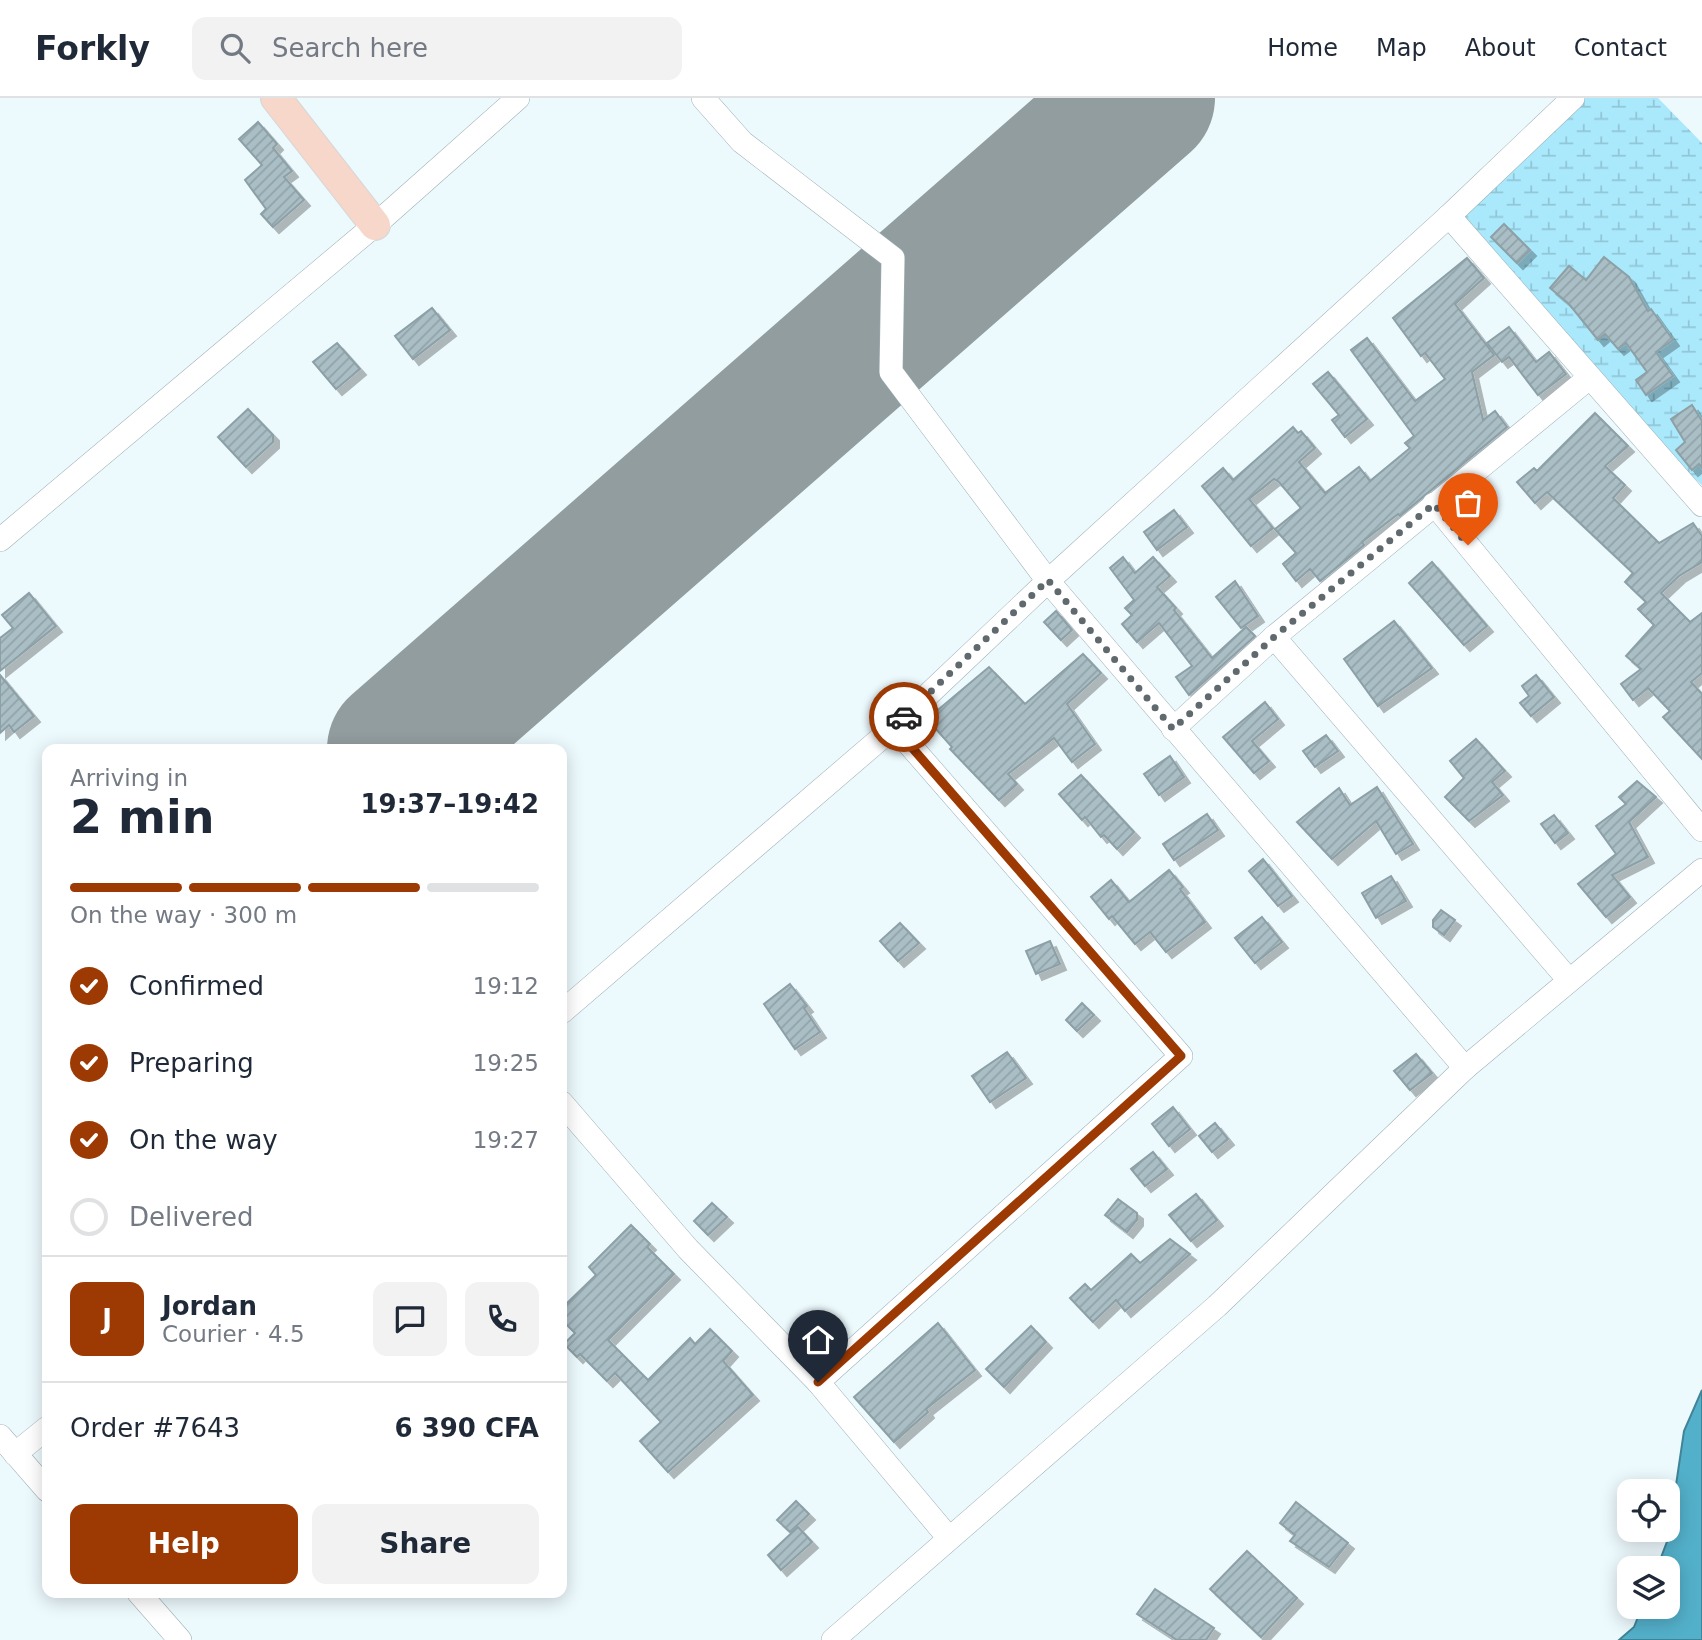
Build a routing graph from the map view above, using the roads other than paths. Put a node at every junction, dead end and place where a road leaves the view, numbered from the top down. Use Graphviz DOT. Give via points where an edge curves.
graph roads {
  1 [pos="276,98"];
  2 [pos="518,98"];
  3 [pos="703,98"];
  4 [pos="1573,98"];
  5 [pos="1449,216"];
  6 [pos="375,225"];
  7 [pos="1590,377"];
  8 [pos="1434,504"];
  9 [pos="1702,505"];
  10 [pos="0,540"];
  11 [pos="1048,580"];
  12 [pos="1274,637"];
  13 [pos="894,727"];
  14 [pos="1173,729"];
  15 [pos="1702,830"];
  16 [pos="1702,870"];
  17 [pos="1568,979"];
  18 [pos="567,1008"];
  19 [pos="1465,1068"];
  20 [pos="567,1109"];
  21 [pos="818,1382"];
  22 [pos="42,1430"];
  23 [pos="8,1445"];
  24 [pos="42,1484"];
  25 [pos="948,1537"];
  26 [pos="143,1598"];
  27 [pos="180,1640"];
  28 [pos="833,1640"];
  1 -- 6 [label="main road"];
  2 -- 6 [label="street"];
  3 -- 11 [label="street" via="742,142 893,258 891,372"];
  4 -- 5 [label="street"];
  5 -- 7 [label="street"];
  5 -- 11 [label="street"];
  6 -- 10 [label="street"];
  7 -- 8 [label="street"];
  7 -- 9 [label="street"];
  8 -- 12 [label="street"];
  8 -- 15 [label="street"];
  11 -- 13 [label="street"];
  11 -- 14 [label="street"];
  12 -- 14 [label="street"];
  12 -- 17 [label="street"];
  13 -- 18 [label="street"];
  13 -- 21 [label="street" via="1181,1056"];
  14 -- 19 [label="street"];
  16 -- 17 [label="street"];
  17 -- 19 [label="street"];
  19 -- 25 [label="street" via="1217,1306"];
  20 -- 21 [label="street" via="688,1249"];
  21 -- 25 [label="street"];
  22 -- 23 [label="street"];
  23 -- 24 [label="street"];
  25 -- 28 [label="street"];
  26 -- 27 [label="street"];
}
